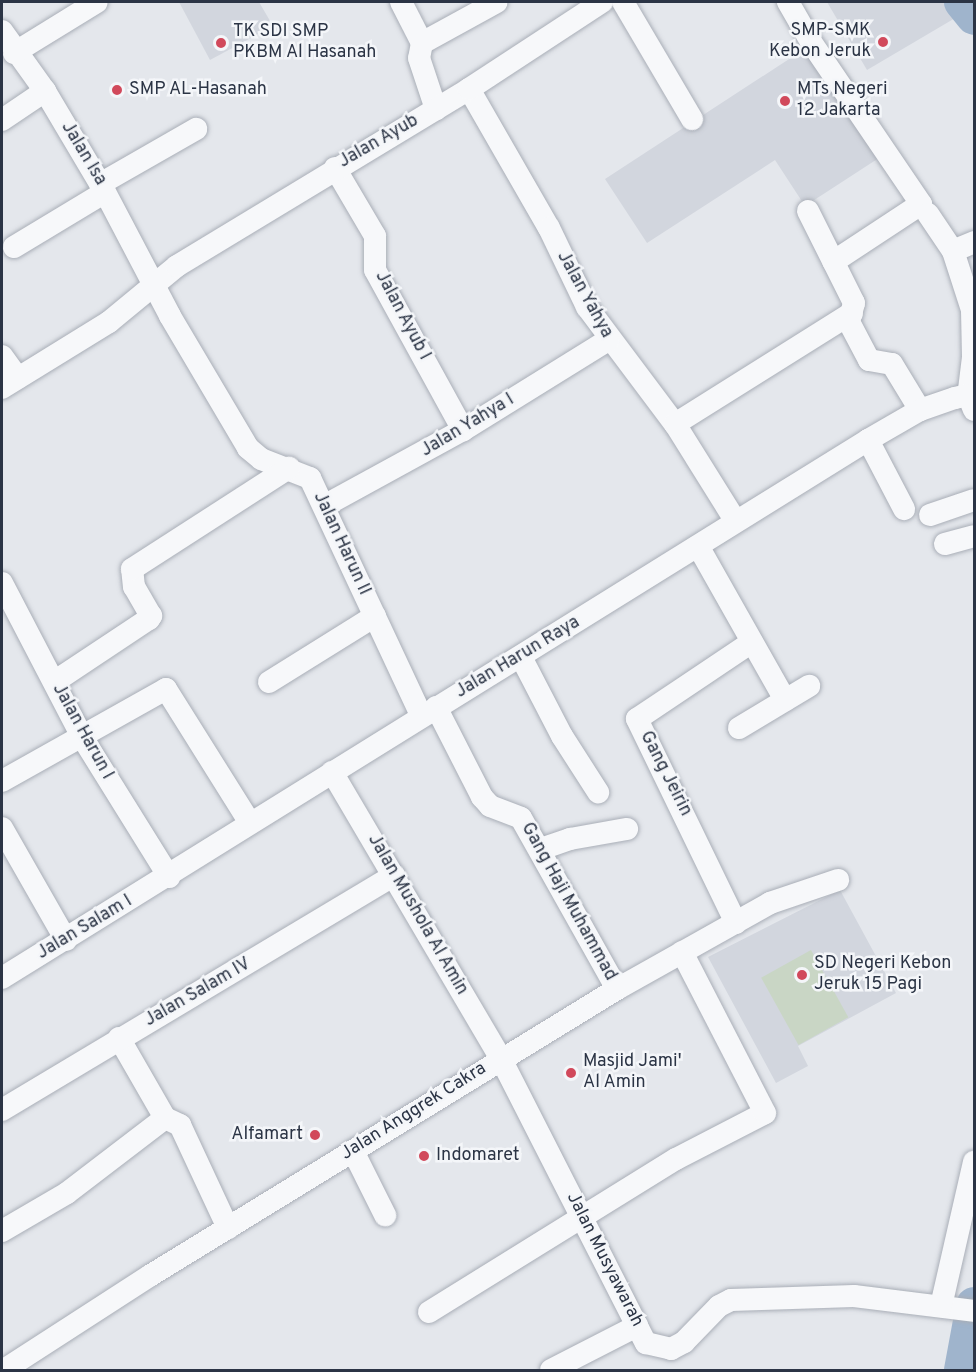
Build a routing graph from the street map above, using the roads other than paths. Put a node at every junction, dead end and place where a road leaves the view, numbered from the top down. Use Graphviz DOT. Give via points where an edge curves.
graph roads {
  1 [pos="97,2"];
  2 [pos="401,2"];
  3 [pos="497,2"];
  4 [pos="602,2"];
  5 [pos="623,2"];
  6 [pos="788,2"];
  7 [pos="2,31"];
  8 [pos="422,43"];
  9 [pos="14,53"];
  10 [pos="469,89"];
  11 [pos="45,91"];
  12 [pos="436,109"];
  13 [pos="692,119"];
  14 [pos="2,120"];
  15 [pos="196,129"];
  16 [pos="335,168"];
  17 [pos="103,188"];
  18 [pos="924,209"];
  19 [pos="808,211"];
  20 [pos="975,242"];
  21 [pos="14,247"];
  22 [pos="953,250"];
  23 [pos="832,261"];
  24 [pos="155,282"];
  25 [pos="852,312"];
  26 [pos="608,340"];
  27 [pos="2,356"];
  28 [pos="10,383"];
  29 [pos="971,403"];
  30 [pos="920,410"];
  31 [pos="675,424"];
  32 [pos="463,430"];
  33 [pos="868,440"];
  34 [pos="289,468"];
  35 [pos="975,500"];
  36 [pos="324,506"];
  37 [pos="904,509"];
  38 [pos="930,515"];
  39 [pos="735,520"];
  40 [pos="975,536"];
  41 [pos="945,544"];
  42 [pos="698,546"];
  43 [pos="2,584"];
  44 [pos="375,616"];
  45 [pos="752,642"];
  46 [pos="521,657"];
  47 [pos="54,682"];
  48 [pos="269,682"];
  49 [pos="809,686"];
  50 [pos="785,700"];
  51 [pos="429,711"];
  52 [pos="740,728"];
  53 [pos="82,737"];
  54 [pos="332,772"];
  55 [pos="2,780"];
  56 [pos="598,792"];
  57 [pos="250,823"];
  58 [pos="2,828"];
  59 [pos="627,829"];
  60 [pos="541,849"];
  61 [pos="394,874"];
  62 [pos="169,877"];
  63 [pos="838,880"];
  64 [pos="736,923"];
  65 [pos="66,940"];
  66 [pos="682,952"];
  67 [pos="2,978"];
  68 [pos="617,989"];
  69 [pos="119,1038"];
  70 [pos="501,1059"];
  71 [pos="2,1110"];
  72 [pos="165,1118"];
  73 [pos="353,1150"];
  74 [pos="975,1162"];
  75 [pos="385,1215"];
  76 [pos="582,1217"];
  77 [pos="228,1228"];
  78 [pos="2,1231"];
  79 [pos="942,1306"];
  80 [pos="975,1311"];
  81 [pos="429,1312"];
  82 [pos="637,1326"];
  83 [pos="4,1371"];
  84 [pos="551,1371"];
  1 -- 9 [label="street"];
  2 -- 8 [label="street"];
  3 -- 8 [label="street"];
  4 -- 10 [label="street, Jalan Ayub"];
  5 -- 13 [label="street"];
  6 -- 18 [label="street"];
  7 -- 9 [label="street, Jalan Isa"];
  8 -- 12 [label="street" via="419,58"];
  9 -- 11 [label="street, Jalan Isa"];
  10 -- 12 [label="street, Jalan Ayub"];
  10 -- 26 [label="street, Jalan Yahya"];
  11 -- 14 [label="street"];
  11 -- 17 [label="street, Jalan Isa"];
  12 -- 16 [label="street, Jalan Ayub"];
  15 -- 17 [label="street"];
  16 -- 24 [label="street, Jalan Ayub"];
  16 -- 32 [label="street, Jalan Ayub I" via="375,236 375,270"];
  17 -- 21 [label="street"];
  17 -- 24 [label="street, Jalan Isa"];
  18 -- 22 [label="street"];
  18 -- 23 [label="street"];
  19 -- 23 [label="street"];
  20 -- 22 [label="street"];
  22 -- 29 [label="street" via="972,310"];
  23 -- 25 [label="street" via="854,303"];
  24 -- 28 [label="street, Jalan Ayub" via="109,322"];
  24 -- 34 [label="street, Jalan Harun II" via="248,448 261,459"];
  25 -- 30 [label="street" via="849,322 869,360 892,364"];
  25 -- 31 [label="street"];
  26 -- 31 [label="street, Jalan Yahya"];
  26 -- 32 [label="street, Jalan Yahya I"];
  27 -- 28 [label="street"];
  29 -- 30 [label="street, Jalan Harun Raya"];
  30 -- 33 [label="street, Jalan Harun Raya"];
  31 -- 39 [label="street, Jalan Yahya"];
  32 -- 36 [label="street, Jalan Yahya I"];
  33 -- 37 [label="street"];
  33 -- 39 [label="street, Jalan Harun Raya"];
  34 -- 36 [label="street, Jalan Harun II" via="310,478"];
  34 -- 47 [label="street" via="132,569 134,587 151,616 149,619"];
  35 -- 38 [label="street"];
  36 -- 44 [label="street, Jalan Harun II"];
  39 -- 42 [label="street, Jalan Harun Raya"];
  40 -- 41 [label="street"];
  42 -- 45 [label="street"];
  42 -- 46 [label="street, Jalan Harun Raya"];
  43 -- 47 [label="street, Jalan Harun I"];
  44 -- 48 [label="street"];
  44 -- 51 [label="street, Jalan Harun II"];
  45 -- 50 [label="street"];
  45 -- 64 [label="street, Gang Jeirin" via="637,719"];
  46 -- 51 [label="street, Jalan Harun Raya"];
  46 -- 56 [label="street" via="562,736"];
  47 -- 53 [label="street, Jalan Harun I"];
  49 -- 50 [label="street"];
  50 -- 52 [label="street"];
  51 -- 54 [label="street, Jalan Harun Raya"];
  51 -- 60 [label="street, Gang Haji Muhammad" via="482,797 490,806 521,818"];
  53 -- 55 [label="street"];
  53 -- 57 [label="street" via="166,689"];
  53 -- 62 [label="street, Jalan Harun I"];
  54 -- 57 [label="street, Jalan Harun Raya"];
  54 -- 61 [label="street, Jalan Mushola Al Amin"];
  57 -- 62 [label="street, Jalan Harun Raya"];
  58 -- 65 [label="street"];
  59 -- 60 [label="street" via="570,839"];
  60 -- 68 [label="street, Gang Haji Muhammad"];
  61 -- 69 [label="street, Jalan Salam IV" via="287,942"];
  61 -- 70 [label="street, Jalan Mushola Al Amin"];
  62 -- 65 [label="street, Jalan Salam I"];
  63 -- 64 [label="street, Jalan Anggrek Cakra" via="770,903"];
  64 -- 66 [label="street, Jalan Anggrek Cakra"];
  65 -- 67 [label="street, Jalan Salam I"];
  66 -- 68 [label="street, Jalan Anggrek Cakra"];
  66 -- 76 [label="street" via="765,1113 676,1159"];
  68 -- 70 [label="street, Jalan Anggrek Cakra"];
  69 -- 71 [label="street, Jalan Salam IV"];
  69 -- 72 [label="street"];
  70 -- 73 [label="street, Jalan Anggrek Cakra"];
  70 -- 76 [label="street, Jalan Musyawarah"];
  72 -- 77 [label="street" via="180,1125"];
  72 -- 78 [label="street" via="67,1193"];
  73 -- 75 [label="street"];
  73 -- 77 [label="street, Jalan Anggrek Cakra"];
  74 -- 79 [label="street"];
  76 -- 81 [label="street"];
  76 -- 82 [label="street, Jalan Musyawarah"];
  77 -- 83 [label="street, Jalan Anggrek Cakra"];
  79 -- 80 [label="street, Jalan Musyawarah"];
  79 -- 82 [label="street, Jalan Musyawarah" via="854,1296 731,1300 671,1349 646,1343"];
  82 -- 84 [label="street"];
}
